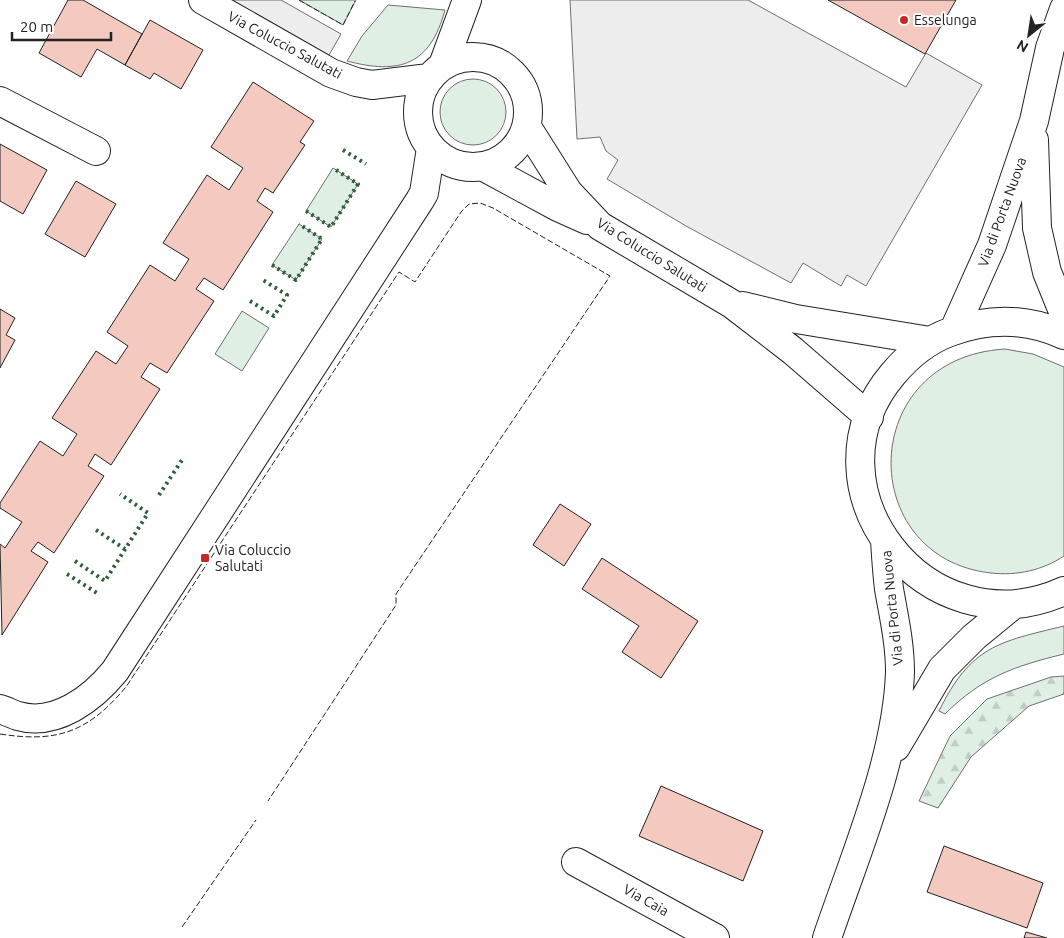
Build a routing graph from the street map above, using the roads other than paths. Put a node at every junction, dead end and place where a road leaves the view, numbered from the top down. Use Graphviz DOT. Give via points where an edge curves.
graph roads {
  1 [pos="203,0"];
  2 [pos="466,2"];
  3 [pos="1064,9"];
  4 [pos="477,56"];
  5 [pos="436,72"];
  6 [pos="372,85"];
  7 [pos="0,101"];
  8 [pos="418,115"];
  9 [pos="1034,121"];
  10 [pos="527,127"];
  11 [pos="431,148"];
  12 [pos="96,151"];
  13 [pos="472,166"];
  14 [pos="424,193"];
  15 [pos="600,226"];
  16 [pos="732,304"];
  17 [pos="1064,314"];
  18 [pos="1064,335"];
  19 [pos="942,336"];
  20 [pos="869,417"];
  21 [pos="885,540"];
  22 [pos="1062,593"];
  23 [pos="1013,605"];
  24 [pos="0,709"];
  25 [pos="885,766"];
  26 [pos="576,862"];
  27 [pos="715,938"];
  28 [pos="827,938"];
  1 -- 6 [label="street, Via Coluccio Salutati" via="331,73"];
  2 -- 4 [label="street"];
  2 -- 5 [label="street"];
  3 -- 9 [label="street, Via di Porta Nuova" via="1050,48"];
  4 -- 5 [label="street" via="459,58"];
  4 -- 10 [label="street" via="499,63 520,82 529,108"];
  5 -- 6 [label="street, Via Coluccio Salutati"];
  5 -- 8 [label="street" via="420,96"];
  6 -- 8 [label="street"];
  7 -- 12 [label="street"];
  8 -- 11 [label="street" via="420,127"];
  9 -- 17 [label="street, Via di Porta Nuova" via="1037,228 1047,272"];
  9 -- 19 [label="street, Via di Porta Nuova" via="992,246"];
  10 -- 13 [label="street" via="524,136 503,159"];
  10 -- 15 [label="street, Via Coluccio Salutati" via="563,185"];
  11 -- 13 [label="street" via="449,162"];
  11 -- 14 [label="street"];
  13 -- 14 [label="street"];
  13 -- 15 [label="street"];
  14 -- 24 [label="street" via="116,671 91,697 59,713 34,718"];
  15 -- 16 [label="street, Via Coluccio Salutati"];
  16 -- 19 [label="street" via="796,320"];
  16 -- 20 [label="street" via="793,351"];
  18 -- 19 [label="street" via="1015,321 991,322"];
  19 -- 20 [label="street" via="904,361 889,378"];
  20 -- 21 [label="street" via="862,452 864,486 869,509"];
  21 -- 23 [label="street" via="913,572 940,590 976,602"];
  21 -- 25 [label="street, Via di Porta Nuova" via="900,672"];
  22 -- 23 [label="street"];
  23 -- 25 [label="street, Via di Porta Nuova" via="942,669"];
  25 -- 28 [label="street, Via di Porta Nuova"];
  26 -- 27 [label="street, Via Caia"];
}
